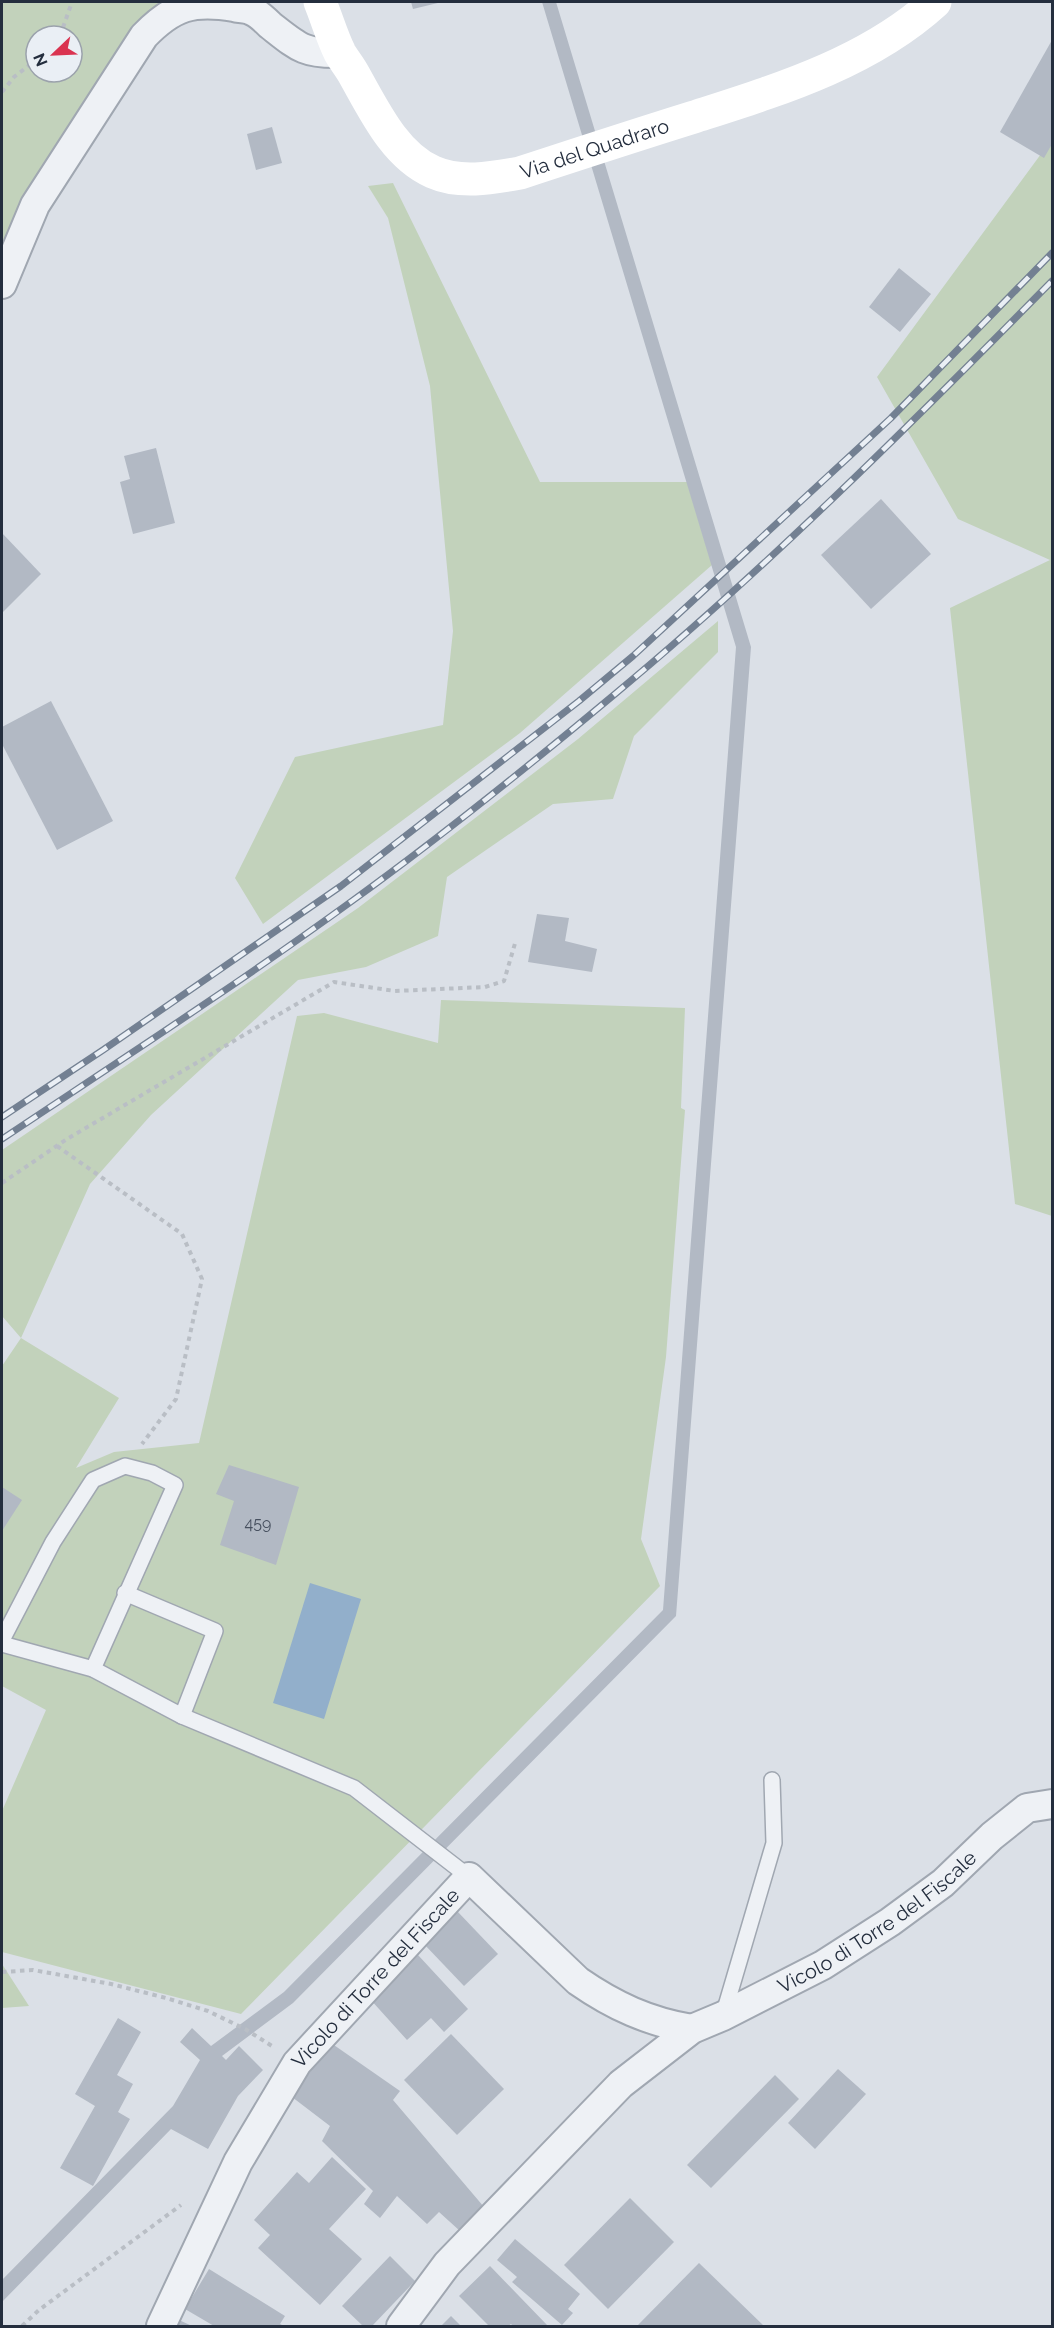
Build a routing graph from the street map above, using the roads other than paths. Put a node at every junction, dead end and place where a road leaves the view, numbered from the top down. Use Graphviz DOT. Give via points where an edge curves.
graph roads {
  1 [pos="320,2"];
  2 [pos="935,2"];
  3 [pos="340,53"];
  4 [pos="2,284"];
  5 [pos="126,1593"];
  6 [pos="2,1642"];
  7 [pos="93,1669"];
  8 [pos="182,1716"];
  9 [pos="772,1780"];
  10 [pos="1053,1804"];
  11 [pos="470,1877"];
  12 [pos="723,2016"];
  13 [pos="692,2029"];
  14 [pos="161,2326"];
  15 [pos="401,2326"];
  1 -- 3 [label="main road, Via del Quadraro"];
  2 -- 3 [label="main road, Via del Quadraro" via="867,50 786,86 520,172 475,179 434,173 419,165 389,132"];
  3 -- 4 [label="street" via="316,54 251,10 222,3 197,3 167,15 144,36 35,205"];
  5 -- 6 [label="lane" via="175,1485 152,1473 125,1466 93,1480 53,1542"];
  5 -- 7 [label="lane"];
  5 -- 8 [label="lane" via="215,1631"];
  6 -- 7 [label="lane"];
  7 -- 8 [label="lane"];
  8 -- 11 [label="lane" via="354,1788"];
  9 -- 12 [label="lane" via="774,1843"];
  10 -- 12 [label="street, Vicolo di Torre del Fiscale" via="1027,1808 943,1883 890,1922 823,1965"];
  11 -- 13 [label="street, Vicolo di Torre del Fiscale" via="596,1994 636,2015"];
  11 -- 14 [label="street, Vicolo di Torre del Fiscale" via="297,2063 238,2162"];
  12 -- 13 [label="street, Vicolo di Torre del Fiscale"];
  13 -- 15 [label="street, Vicolo di Torre del Fiscale" via="621,2084 554,2151 447,2264"];
}
